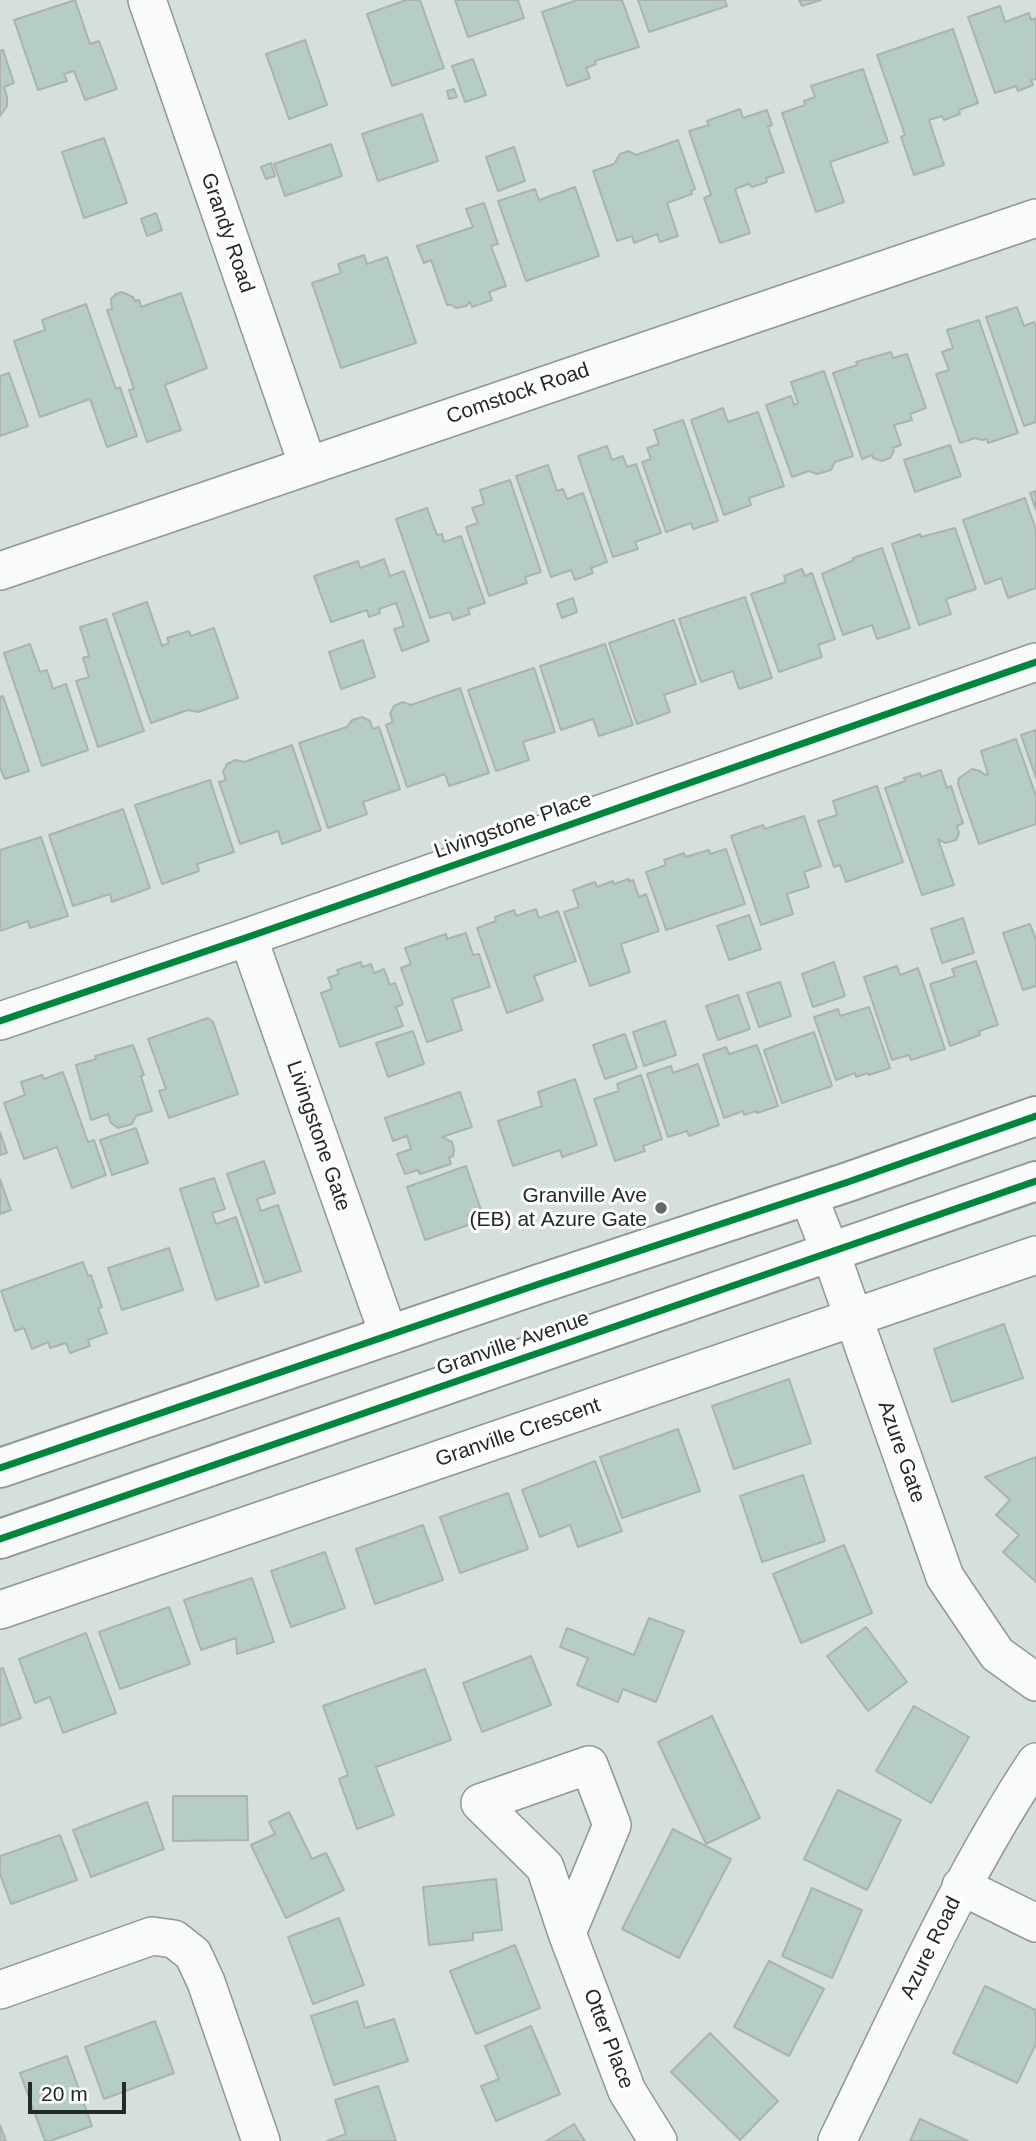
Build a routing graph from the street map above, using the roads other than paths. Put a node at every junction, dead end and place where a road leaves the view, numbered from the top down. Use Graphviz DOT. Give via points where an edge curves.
graph roads {
  1 [pos="153,2"];
  2 [pos="1036,218"];
  3 [pos="308,466"];
  4 [pos="0,571"];
  5 [pos="1036,662"];
  6 [pos="248,937"];
  7 [pos="0,1021"];
  8 [pos="1036,1116"];
  9 [pos="1036,1181"];
  10 [pos="808,1195"];
  11 [pos="830,1251"];
  12 [pos="1036,1255"];
  13 [pos="854,1318"];
  14 [pos="389,1336"];
  15 [pos="0,1468"];
  16 [pos="0,1539"];
  17 [pos="0,1610"];
  18 [pos="1036,1682"];
  19 [pos="1036,1762"];
  20 [pos="961,1886"];
  21 [pos="1036,1923"];
  22 [pos="567,1933"];
  23 [pos="0,1990"];
  24 [pos="261,2141"];
  25 [pos="658,2141"];
  26 [pos="837,2141"];
  1 -- 3 [label="street, Grandy Road"];
  2 -- 3 [label="street, Comstock Road"];
  3 -- 4 [label="street, Comstock Road"];
  5 -- 6 [label="street, Livingstone Place"];
  6 -- 7 [label="street, Livingstone Place"];
  6 -- 14 [label="street, Livingstone Gate"];
  8 -- 10 [label="main road"];
  9 -- 11 [label="main road, Granville Avenue"];
  10 -- 11 [label="street, Azure Gate"];
  10 -- 14 [label="main road"];
  11 -- 13 [label="street, Azure Gate"];
  11 -- 16 [label="main road, Granville Avenue"];
  12 -- 13 [label="street, Granville Crescent"];
  13 -- 17 [label="street, Granville Crescent"];
  13 -- 18 [label="street, Azure Gate" via="946,1577 997,1654"];
  14 -- 15 [label="main road"];
  19 -- 20 [label="street, Azure Road"];
  20 -- 21 [label="street"];
  20 -- 26 [label="street, Azure Road"];
  22 -- 25 [label="street, Otter Place" via="627,2091"];
  23 -- 24 [label="street" via="152,1936 174,1939 193,1954 206,1982"];
}
